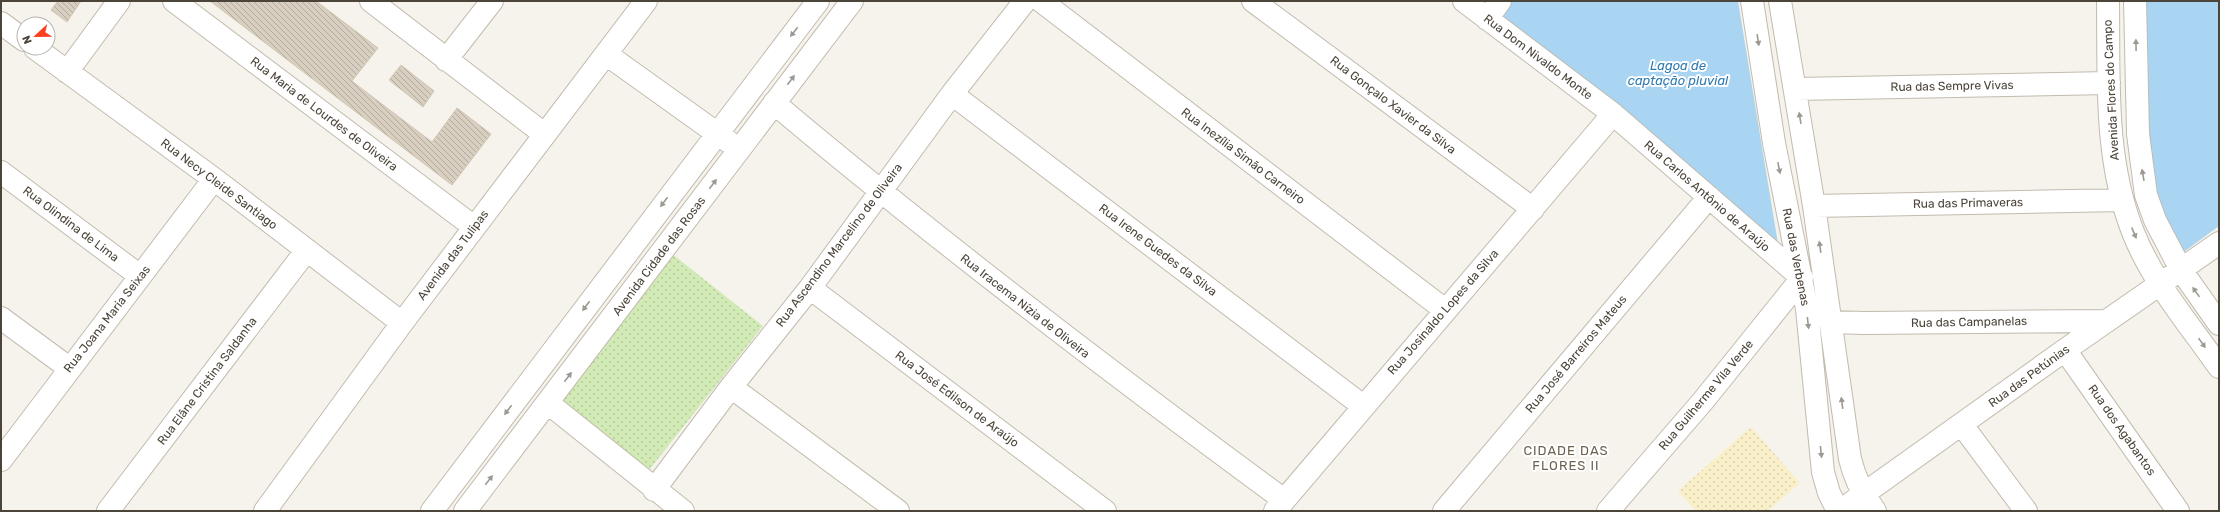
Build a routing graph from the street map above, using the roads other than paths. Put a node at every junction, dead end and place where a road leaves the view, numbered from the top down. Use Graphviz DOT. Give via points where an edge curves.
graph roads {
  1 [pos="119,1"];
  2 [pos="174,1"];
  3 [pos="371,1"];
  4 [pos="492,1"];
  5 [pos="646,1"];
  6 [pos="818,1"];
  7 [pos="852,1"];
  8 [pos="1025,1"];
  9 [pos="1041,1"];
  10 [pos="1254,1"];
  11 [pos="1464,1"];
  12 [pos="1500,1"];
  13 [pos="1752,1"];
  14 [pos="1780,1"];
  15 [pos="2108,1"];
  16 [pos="2135,1"];
  17 [pos="1487,19"];
  18 [pos="1,22"];
  19 [pos="16,34"];
  20 [pos="606,54"];
  21 [pos="46,56"];
  22 [pos="446,60"];
  23 [pos="67,72"];
  24 [pos="2109,83"];
  25 [pos="1795,89"];
  26 [pos="952,94"];
  27 [pos="774,103"];
  28 [pos="1613,114"];
  29 [pos="717,132"];
  30 [pos="544,134"];
  31 [pos="739,150"];
  32 [pos="1,172"];
  33 [pos="214,178"];
  34 [pos="879,192"];
  35 [pos="1709,197"];
  36 [pos="2122,200"];
  37 [pos="1814,206"];
  38 [pos="1533,210"];
  39 [pos="474,227"];
  40 [pos="2219,242"];
  41 [pos="306,251"];
  42 [pos="2181,270"];
  43 [pos="140,276"];
  44 [pos="1824,276"];
  45 [pos="1802,278"];
  46 [pos="2161,284"];
  47 [pos="810,288"];
  48 [pos="1445,310"];
  49 [pos="1,318"];
  50 [pos="2107,321"];
  51 [pos="1830,322"];
  52 [pos="402,323"];
  53 [pos="2219,324"];
  54 [pos="2065,350"];
  55 [pos="2219,367"];
  56 [pos="69,368"];
  57 [pos="731,387"];
  58 [pos="548,403"];
  59 [pos="1363,406"];
  60 [pos="1962,425"];
  61 [pos="1,460"];
  62 [pos="654,490"];
  63 [pos="1869,503"];
  64 [pos="1279,506"];
  65 [pos="468,510"];
  66 [pos="108,511"];
  67 [pos="265,511"];
  68 [pos="432,511"];
  69 [pos="683,511"];
  70 [pos="898,511"];
  71 [pos="1105,511"];
  72 [pos="1444,511"];
  73 [pos="1608,511"];
  74 [pos="1840,511"];
  75 [pos="2026,511"];
  76 [pos="2178,511"];
  1 -- 23 [label="street"];
  2 -- 39 [label="street, Rua Maria de Lourdes de Oliveira"];
  3 -- 22 [label="street"];
  4 -- 22 [label="street"];
  5 -- 20 [label="street, Avenida das Tulipas"];
  6 -- 29 [label="street, one-way"];
  27 -- 7 [label="street, Avenida Cidade das Rosas, one-way"];
  8 -- 26 [label="street, Rua Ascendino Marcelino de Oliveira"];
  9 -- 48 [label="street, Rua Inezília Simão Carneiro"];
  10 -- 38 [label="street, Rua Gonçalo Xavier da Silva"];
  11 -- 17 [label="street, Rua Dom Nivaldo Monte"];
  12 -- 17 [label="street"];
  13 -- 45 [label="street, Rua das Verbenas, one-way" via="1774,143"];
  14 -- 25 [label="street, Rua das Verbenas"];
  15 -- 24 [label="street, Avenida Flores do Campo"];
  42 -- 16 [label="street, Avenida Flores do Campo, one-way" via="2155,220 2146,195 2138,134"];
  17 -- 28 [label="street, Rua Dom Nivaldo Monte"];
  18 -- 19 [label="street"];
  20 -- 29 [label="street"];
  20 -- 30 [label="street, Avenida das Tulipas"];
  21 -- 23 [label="street, Rua Necy Cleide Santiago"];
  22 -- 30 [label="street"];
  23 -- 33 [label="street, Rua Necy Cleide Santiago"];
  24 -- 25 [label="street, Rua das Sempre Vivas"];
  24 -- 36 [label="street, Avenida Flores do Campo" via="2115,168"];
  37 -- 25 [label="street, Rua das Verbenas, one-way"];
  26 -- 34 [label="street, Rua Ascendino Marcelino de Oliveira"];
  26 -- 59 [label="street, Rua Irene Guedes da Silva"];
  27 -- 31 [label="street, Avenida Cidade das Rosas"];
  27 -- 34 [label="street, Rua Iracema Nízia de Oliveira"];
  28 -- 35 [label="street, Rua Carlos Antônio de Araújo"];
  28 -- 38 [label="street, Rua Josinaldo Lopes da Silva"];
  29 -- 31 [label="street"];
  29 -- 68 [label="street, one-way"];
  30 -- 39 [label="street, Avenida das Tulipas"];
  58 -- 31 [label="street, Avenida Cidade das Rosas, one-way"];
  32 -- 43 [label="street, Rua Olindina de Lima"];
  33 -- 41 [label="street, Rua Necy Cleide Santiago"];
  33 -- 43 [label="street, Rua Joana Maria Seixas"];
  34 -- 47 [label="street, Rua Ascendino Marcelino de Oliveira"];
  34 -- 64 [label="street, Rua Iracema Nízia de Oliveira"];
  35 -- 45 [label="street, Rua Carlos Antônio de Araújo"];
  35 -- 72 [label="street, Rua José Barreiros Mateus"];
  36 -- 37 [label="street, Rua das Primaveras"];
  36 -- 46 [label="street, Avenida Flores do Campo, one-way" via="2133,232"];
  44 -- 37 [label="street, Rua das Verbenas, one-way"];
  38 -- 48 [label="street, Rua Josinaldo Lopes da Silva"];
  39 -- 52 [label="street, Avenida das Tulipas"];
  40 -- 42 [label="street, Rua das Petúnias"];
  41 -- 52 [label="street, Rua Necy Cleide Santiago"];
  41 -- 66 [label="street, Rua Elâne Cristina Saldanha"];
  42 -- 46 [label="street, Rua das Petúnias"];
  53 -- 42 [label="street, Avenida Flores do Campo, one-way"];
  43 -- 56 [label="street, Rua Joana Maria Seixas"];
  44 -- 45 [label="street"];
  44 -- 51 [label="street, Rua das Verbenas"];
  45 -- 73 [label="street, Rua Guilherme Vila Verde" via="1703,401"];
  45 -- 74 [label="street, Rua das Verbenas, one-way" via="1823,472 1829,493"];
  46 -- 50 [label="street, Rua das Petúnias"];
  46 -- 55 [label="street, Avenida Flores do Campo, one-way"];
  47 -- 57 [label="street, Rua Ascendino Marcelino de Oliveira"];
  47 -- 71 [label="street, Rua José Edilson de Araújo"];
  48 -- 59 [label="street, Rua Josinaldo Lopes da Silva"];
  49 -- 56 [label="street"];
  50 -- 51 [label="street, Rua das Campanelas"];
  50 -- 54 [label="street, Rua das Petúnias"];
  63 -- 51 [label="street, Rua das Verbenas, one-way" via="1855,479 1850,459"];
  52 -- 67 [label="street, Avenida das Tulipas"];
  54 -- 60 [label="street, Rua das Petúnias"];
  54 -- 76 [label="street, Rua dos Agabantos"];
  56 -- 61 [label="street, Rua Joana Maria Seixas"];
  57 -- 62 [label="street, Rua Ascendino Marcelino de Oliveira"];
  57 -- 70 [label="street"];
  58 -- 62 [label="street"];
  65 -- 58 [label="street, Avenida Cidade das Rosas, one-way"];
  59 -- 64 [label="street, Rua Josinaldo Lopes da Silva"];
  60 -- 63 [label="street, Rua das Petúnias"];
  60 -- 75 [label="street"];
  62 -- 69 [label="street"];
  63 -- 74 [label="street, Rua das Petúnias"];
}
